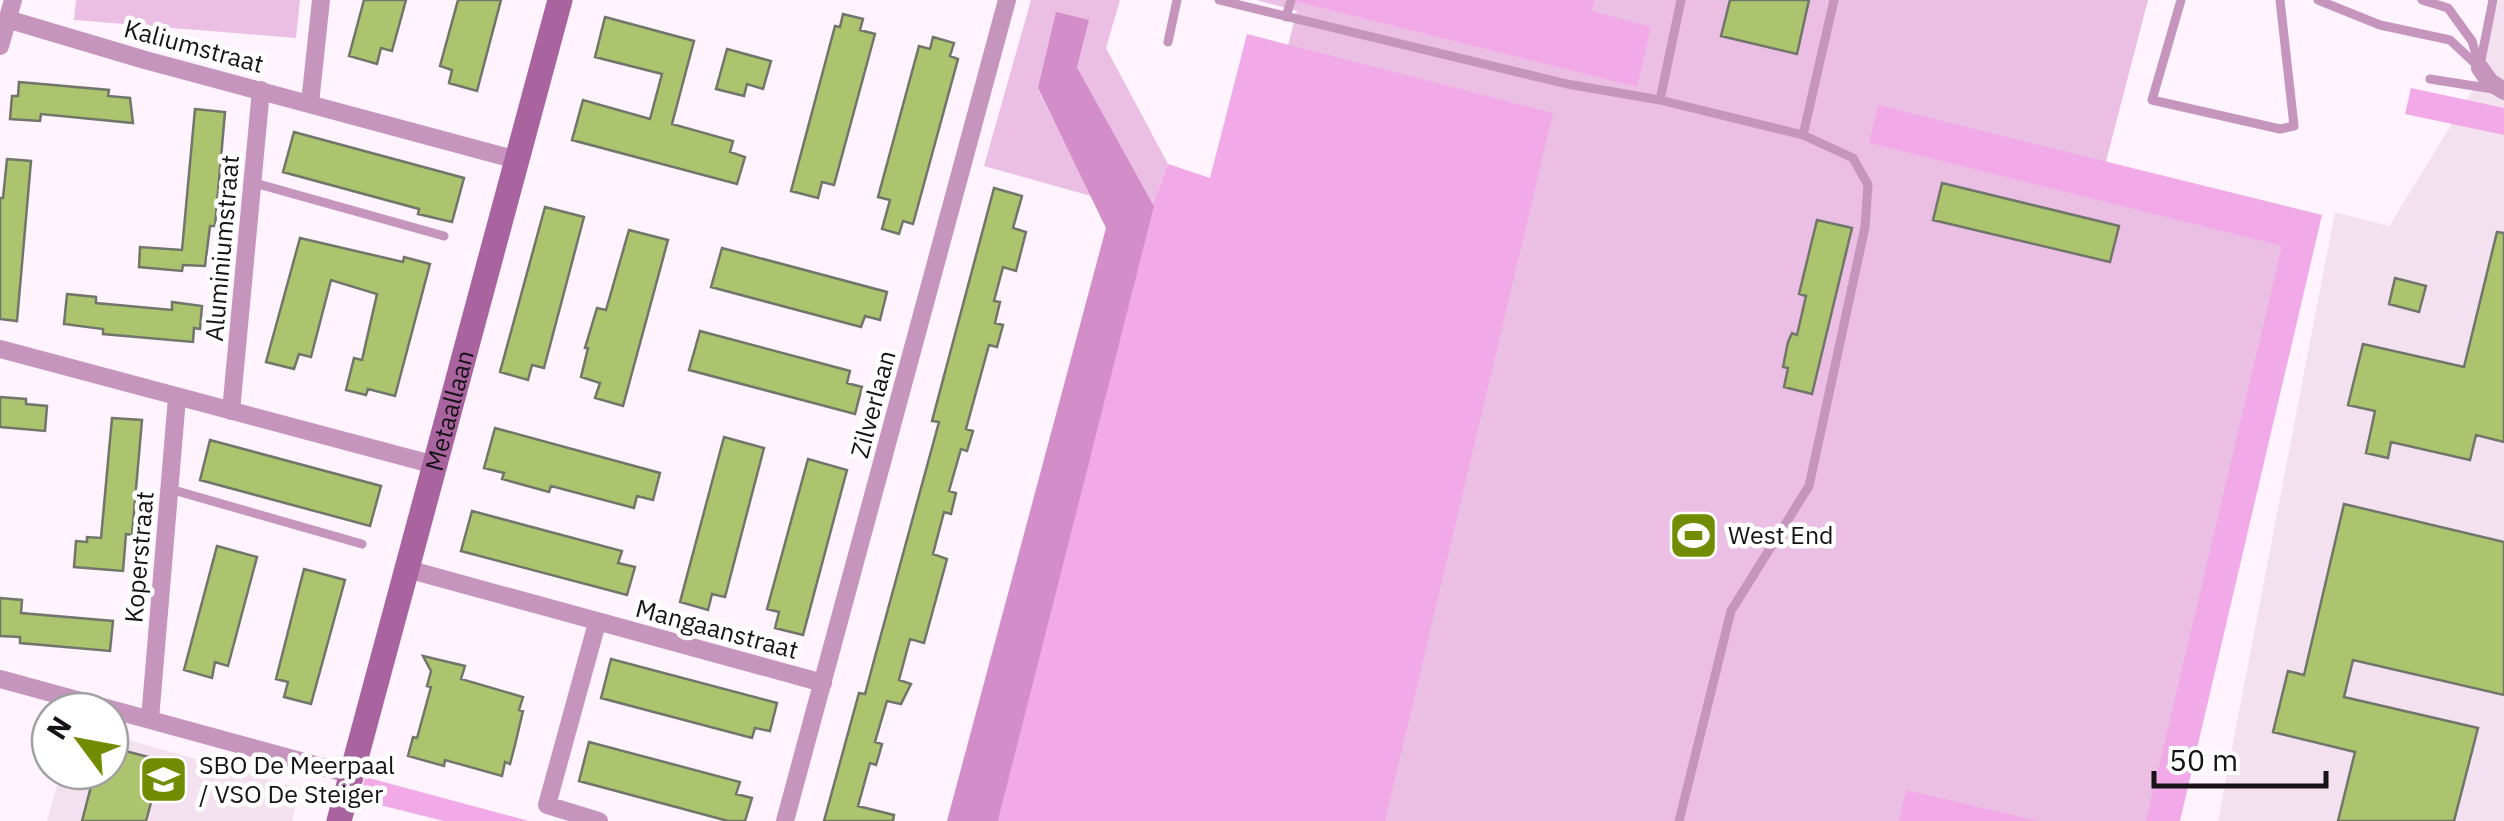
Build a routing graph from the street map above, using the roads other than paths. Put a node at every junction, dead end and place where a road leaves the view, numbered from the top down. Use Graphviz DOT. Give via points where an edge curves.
graph roads {
  1 [pos="13,0"];
  2 [pos="322,0"];
  3 [pos="560,0"];
  4 [pos="1008,0"];
  5 [pos="1178,0"];
  6 [pos="1219,0"];
  7 [pos="1292,0"];
  8 [pos="1682,0"];
  9 [pos="1834,0"];
  10 [pos="2181,0"];
  11 [pos="2280,0"];
  12 [pos="2318,0"];
  13 [pos="2422,0"];
  14 [pos="2493,0"];
  15 [pos="1286,16"];
  16 [pos="8,19"];
  17 [pos="1168,42"];
  18 [pos="0,46"];
  19 [pos="2480,68"];
  20 [pos="2430,79"];
  21 [pos="261,90"];
  22 [pos="2502,90"];
  23 [pos="1660,100"];
  24 [pos="310,103"];
  25 [pos="1803,135"];
  26 [pos="517,160"];
  27 [pos="254,184"];
  28 [pos="444,236"];
  29 [pos="0,349"];
  30 [pos="176,398"];
  31 [pos="231,411"];
  32 [pos="435,465"];
  33 [pos="170,489"];
  34 [pos="362,544"];
  35 [pos="407,570"];
  36 [pos="597,623"];
  37 [pos="0,679"];
  38 [pos="823,683"];
  39 [pos="150,720"];
  40 [pos="352,775"];
  41 [pos="339,821"];
  42 [pos="599,821"];
  43 [pos="785,821"];
  44 [pos="1679,821"];
  1 -- 16 [label="street"];
  2 -- 24 [label="street"];
  3 -- 26 [label="street, Metaallaan"];
  4 -- 38 [label="street, Zilverlaan"];
  5 -- 17 [label="lane"];
  6 -- 15 [label="lane"];
  7 -- 15 [label="lane"];
  8 -- 23 [label="lane"];
  9 -- 25 [label="lane"];
  10 -- 11 [label="lane" via="2152,100 2280,130 2294,126"];
  12 -- 19 [label="lane" via="2380,25 2450,40"];
  13 -- 19 [label="lane" via="2448,8 2472,41"];
  14 -- 19 [label="lane"];
  15 -- 23 [label="lane"];
  16 -- 18 [label="street"];
  16 -- 21 [label="street, Kaliumstraat"];
  19 -- 22 [label="street"];
  20 -- 22 [label="lane"];
  21 -- 24 [label="street, Kaliumstraat"];
  21 -- 27 [label="street, Aluminiumstraat"];
  23 -- 25 [label="lane"];
  24 -- 26 [label="street, Kaliumstraat"];
  25 -- 44 [label="lane" via="1853,158 1868,185 1865,227 1809,486 1732,611"];
  26 -- 32 [label="street, Metaallaan"];
  27 -- 28 [label="lane"];
  27 -- 31 [label="street, Aluminiumstraat"];
  29 -- 30 [label="street"];
  30 -- 31 [label="street"];
  30 -- 33 [label="street, Koperstraat"];
  31 -- 32 [label="street"];
  32 -- 35 [label="street, Metaallaan"];
  33 -- 34 [label="lane"];
  33 -- 39 [label="street, Koperstraat"];
  35 -- 36 [label="street, Mangaanstraat"];
  35 -- 40 [label="street, Metaallaan"];
  36 -- 38 [label="street, Mangaanstraat"];
  36 -- 42 [label="street, Mangaanstraat" via="547,805"];
  37 -- 39 [label="street"];
  38 -- 43 [label="street, Zilverlaan"];
  39 -- 40 [label="street"];
  40 -- 41 [label="street, Metaallaan"];
}
